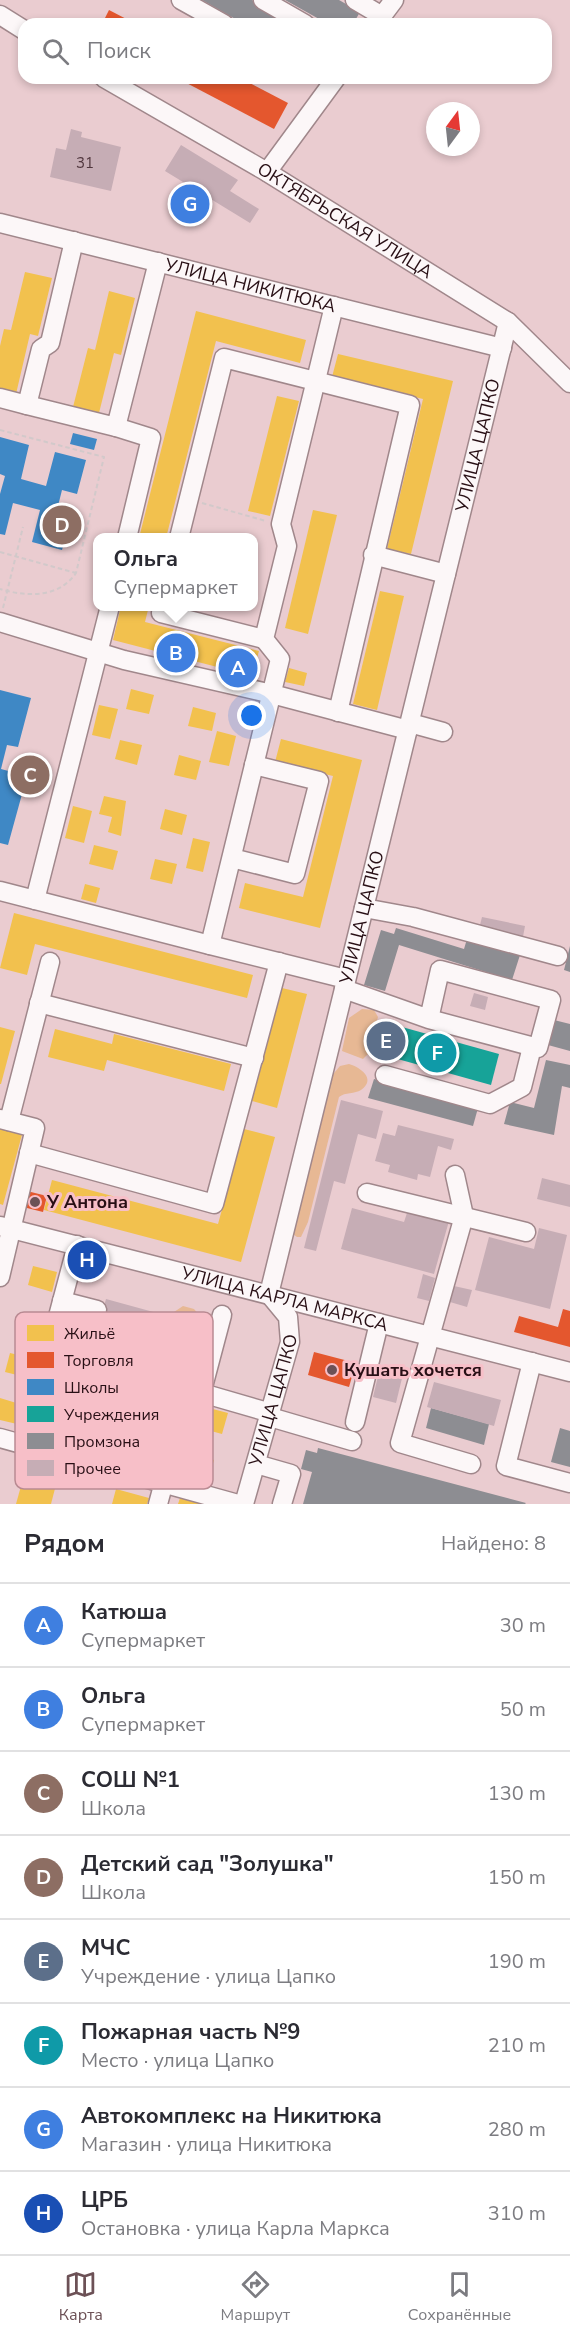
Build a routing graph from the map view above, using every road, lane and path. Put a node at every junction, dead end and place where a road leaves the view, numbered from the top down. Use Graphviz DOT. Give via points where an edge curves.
graph roads {
  1 [pos="181,0"];
  2 [pos="263,0"];
  3 [pos="355,0"];
  4 [pos="394,0"];
  5 [pos="0,15"];
  6 [pos="213,18"];
  7 [pos="294,18"];
  8 [pos="377,18"];
  9 [pos="380,18"];
  10 [pos="18,26"];
  11 [pos="114,84"];
  12 [pos="326,84"];
  13 [pos="267,172"];
  14 [pos="0,223"];
  15 [pos="74,241"];
  16 [pos="158,262"];
  17 [pos="334,306"];
  18 [pos="508,322"];
  19 [pos="502,348"];
  20 [pos="316,381"];
  21 [pos="570,384"];
  22 [pos="0,398"];
  23 [pos="27,405"];
  24 [pos="116,427"];
  25 [pos="0,430"];
  26 [pos="188,499"];
  27 [pos="281,524"];
  28 [pos="23,528"];
  29 [pos="128,533"];
  30 [pos="180,533"];
  31 [pos="0,552"];
  32 [pos="373,555"];
  33 [pos="16,557"];
  34 [pos="76,573"];
  35 [pos="446,574"];
  36 [pos="0,588"];
  37 [pos="7,591"];
  38 [pos="109,611"];
  39 [pos="162,611"];
  40 [pos="0,616"];
  41 [pos="0,622"];
  42 [pos="264,639"];
  43 [pos="99,650"];
  44 [pos="272,694"];
  45 [pos="338,712"];
  46 [pos="409,726"];
  47 [pos="443,732"];
  48 [pos="254,765"];
  49 [pos="231,858"];
  50 [pos="0,891"];
  51 [pos="35,900"];
  52 [pos="364,908"];
  53 [pos="210,945"];
  54 [pos="558,956"];
  55 [pos="50,962"];
  56 [pos="279,962"];
  57 [pos="345,984"];
  58 [pos="39,1003"];
  59 [pos="429,1020"];
  60 [pos="532,1047"];
  61 [pos="254,1058"];
  62 [pos="385,1075"];
  63 [pos="4,1120"];
  64 [pos="29,1153"];
  65 [pos="456,1176"];
  66 [pos="367,1193"];
  67 [pos="464,1216"];
  68 [pos="6,1227"];
  69 [pos="526,1232"];
  70 [pos="76,1245"];
  71 [pos="0,1277"];
  72 [pos="269,1294"];
  73 [pos="62,1301"];
  74 [pos="323,1308"];
  75 [pos="97,1310"];
  76 [pos="59,1312"];
  77 [pos="222,1315"];
  78 [pos="379,1323"];
  79 [pos="430,1336"];
  80 [pos="290,1342"];
  81 [pos="213,1350"];
  82 [pos="532,1362"];
  83 [pos="570,1372"];
  84 [pos="213,1397"];
  85 [pos="270,1415"];
  86 [pos="356,1422"];
  87 [pos="0,1438"];
  88 [pos="352,1441"];
  89 [pos="15,1442"];
  90 [pos="256,1464"];
  91 [pos="471,1464"];
  92 [pos="570,1483"];
  93 [pos="162,1489"];
  94 [pos="188,1489"];
  95 [pos="159,1504"];
  96 [pos="238,1504"];
  97 [pos="244,1504"];
  98 [pos="282,1504"];
  1 -- 6 [label="street"];
  2 -- 7 [label="street"];
  3 -- 8 [label="street"];
  4 -- 9 [label="street"];
  5 -- 10 [label="street"];
  11 -- 13 [label="street, ОКТЯБРЬСКАЯ УЛИЦА"];
  12 -- 13 [label="street"];
  13 -- 18 [label="street, ОКТЯБРЬСКАЯ УЛИЦА"];
  14 -- 15 [label="street, УЛИЦА НИКИТЮКА"];
  15 -- 16 [label="street, УЛИЦА НИКИТЮКА"];
  15 -- 23 [label="street" via="50,343 41,349"];
  16 -- 17 [label="street, УЛИЦА НИКИТЮКА"];
  16 -- 24 [label="street"];
  17 -- 19 [label="street, УЛИЦА НИКИТЮКА"];
  17 -- 20 [label="street"];
  18 -- 19 [label="street, УЛИЦА ЦАПКО"];
  18 -- 21 [label="street, ОКТЯБРЬСКАЯ УЛИЦА"];
  19 -- 35 [label="street, УЛИЦА ЦАПКО"];
  20 -- 26 [label="street" via="224,358"];
  20 -- 27 [label="street"];
  20 -- 32 [label="street" via="410,405"];
  22 -- 23 [label="street"];
  23 -- 24 [label="street"];
  24 -- 29 [label="street" via="151,438"];
  25 -- 34 [label="path" via="104,457"];
  26 -- 27 [label="path"];
  26 -- 30 [label="street"];
  27 -- 42 [label="street" via="287,546"];
  28 -- 33 [label="path"];
  31 -- 33 [label="path"];
  32 -- 35 [label="street"];
  32 -- 45 [label="street"];
  33 -- 34 [label="path"];
  33 -- 37 [label="path"];
  34 -- 37 [label="path" via="50,592"];
  35 -- 46 [label="street, УЛИЦА ЦАПКО"];
  36 -- 37 [label="path"];
  37 -- 40 [label="path"];
  38 -- 43 [label="street"];
  39 -- 42 [label="street"];
  41 -- 43 [label="street"];
  42 -- 44 [label="street" via="280,659"];
  43 -- 44 [label="street" via="124,660"];
  43 -- 51 [label="street"];
  44 -- 45 [label="street"];
  44 -- 48 [label="street"];
  45 -- 46 [label="street"];
  46 -- 47 [label="street"];
  46 -- 52 [label="street, УЛИЦА ЦАПКО"];
  48 -- 49 [label="street"];
  48 -- 49 [label="street" via="319,781 295,874"];
  49 -- 53 [label="street"];
  50 -- 51 [label="street"];
  51 -- 53 [label="street"];
  52 -- 54 [label="street" via="413,917"];
  52 -- 57 [label="street, УЛИЦА ЦАПКО"];
  53 -- 56 [label="street"];
  55 -- 58 [label="street"];
  56 -- 57 [label="street"];
  56 -- 61 [label="street"];
  57 -- 59 [label="street"];
  57 -- 72 [label="street, УЛИЦА ЦАПКО"];
  58 -- 61 [label="street"];
  58 -- 63 [label="street"];
  59 -- 60 [label="street"];
  59 -- 60 [label="street" via="440,970 551,1000 538,1048"];
  60 -- 62 [label="street" via="522,1087 490,1104"];
  61 -- 64 [label="street" via="214,1204"];
  63 -- 64 [label="street" via="35,1128"];
  64 -- 68 [label="street"];
  65 -- 67 [label="street"];
  66 -- 67 [label="street"];
  67 -- 69 [label="street"];
  67 -- 79 [label="street"];
  68 -- 70 [label="street, УЛИЦА КАРЛА МАРКСА"];
  68 -- 71 [label="street"];
  70 -- 72 [label="street, УЛИЦА КАРЛА МАРКСА"];
  70 -- 73 [label="street"];
  72 -- 74 [label="street, УЛИЦА КАРЛА МАРКСА"];
  72 -- 80 [label="street, УЛИЦА ЦАПКО" via="288,1317"];
  73 -- 75 [label="street"];
  73 -- 76 [label="street"];
  74 -- 78 [label="street, УЛИЦА КАРЛА МАРКСА"];
  74 -- 80 [label="street" via="299,1317"];
  77 -- 81 [label="street"];
  78 -- 79 [label="street, УЛИЦА КАРЛА МАРКСА"];
  78 -- 86 [label="street"];
  79 -- 82 [label="street, УЛИЦА КАРЛА МАРКСА"];
  79 -- 91 [label="street" via="400,1443"];
  80 -- 85 [label="street, УЛИЦА ЦАПКО"];
  82 -- 83 [label="street, УЛИЦА КАРЛА МАРКСА"];
  82 -- 92 [label="street" via="506,1466"];
  84 -- 85 [label="street"];
  85 -- 88 [label="street"];
  85 -- 90 [label="street, УЛИЦА ЦАПКО"];
  87 -- 89 [label="street"];
  90 -- 97 [label="street, УЛИЦА ЦАПКО"];
  90 -- 98 [label="street" via="291,1474"];
  93 -- 95 [label="street"];
  94 -- 96 [label="street"];
}
